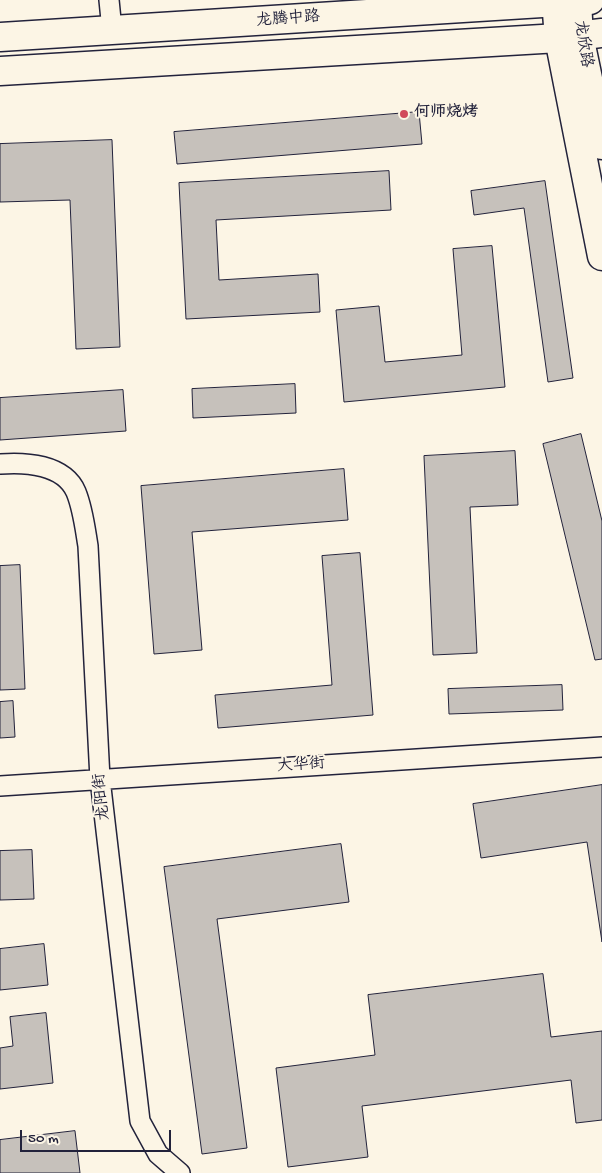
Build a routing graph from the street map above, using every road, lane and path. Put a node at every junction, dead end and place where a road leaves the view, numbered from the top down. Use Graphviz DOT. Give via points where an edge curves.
graph roads {
  1 [pos="110,0"];
  2 [pos="571,1"];
  3 [pos="112,30"];
  4 [pos="580,36"];
  5 [pos="0,37"];
  6 [pos="0,71"];
  7 [pos="602,145"];
  8 [pos="602,256"];
  9 [pos="0,464"];
  10 [pos="602,747"];
  11 [pos="100,779"];
  12 [pos="0,786"];
  13 [pos="180,1173"];
  1 -- 3 [label="street"];
  2 -- 3 [label="main road, 龙腾中路"];
  2 -- 4 [label="main road, 龙欣路"];
  3 -- 5 [label="main road, 龙腾中路"];
  4 -- 6 [label="main road, 龙腾中路"];
  4 -- 7 [label="main road, 龙欣路"];
  4 -- 8 [label="main road"];
  9 -- 11 [label="street, 龙阳街" via="36,464 58,474 75,490 88,546"];
  10 -- 11 [label="street, 大华街"];
  11 -- 12 [label="street, 大华街"];
  11 -- 13 [label="street, 龙阳街" via="140,1121 158,1154"];
}
